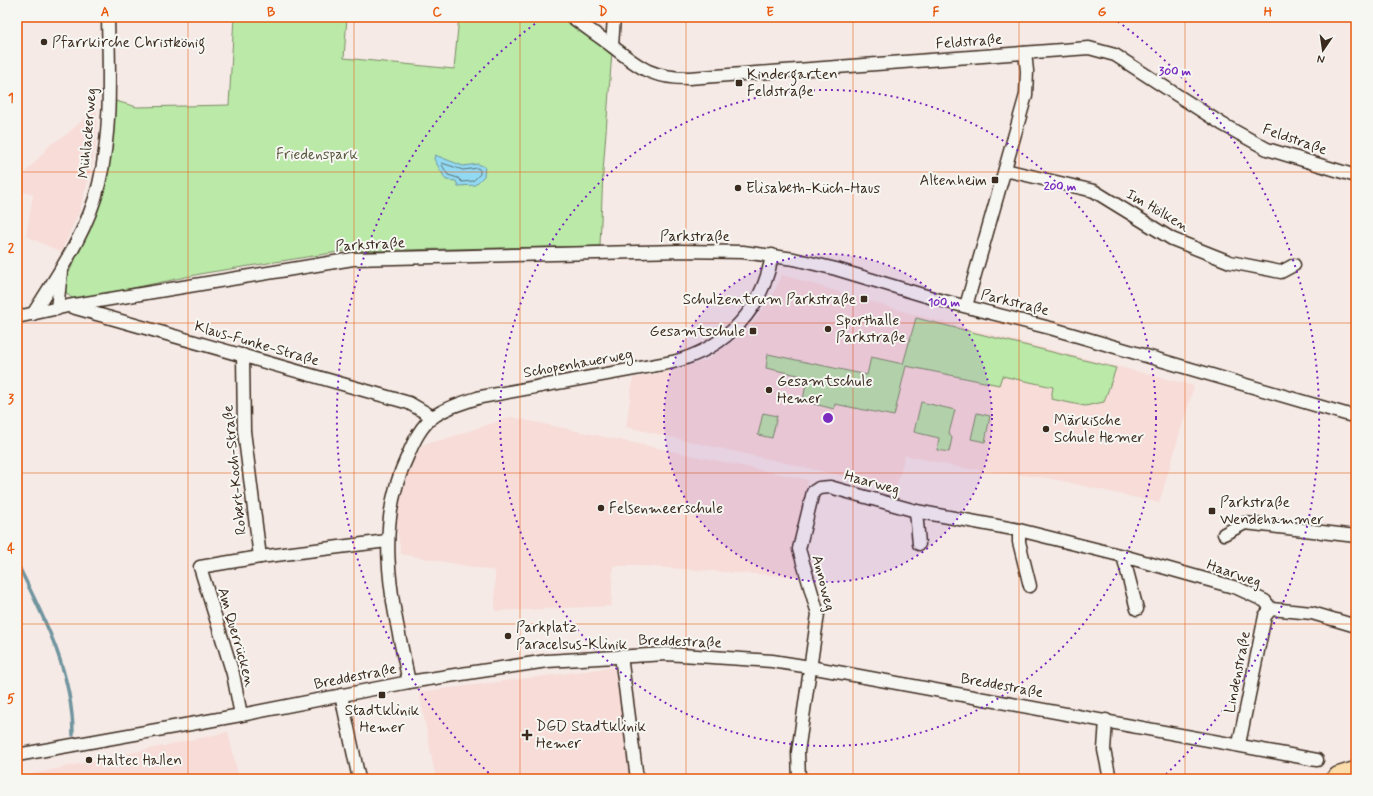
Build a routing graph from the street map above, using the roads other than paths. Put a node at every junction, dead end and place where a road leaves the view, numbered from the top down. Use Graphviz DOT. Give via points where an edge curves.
graph roads {
  1 [pos="108,17"];
  2 [pos="572,17"];
  3 [pos="614,17"];
  4 [pos="612,46"];
  5 [pos="1026,53"];
  6 [pos="1005,170"];
  7 [pos="1356,176"];
  8 [pos="772,255"];
  9 [pos="1294,264"];
  10 [pos="61,269"];
  11 [pos="966,306"];
  12 [pos="63,308"];
  13 [pos="33,314"];
  14 [pos="17,317"];
  15 [pos="243,355"];
  16 [pos="433,417"];
  17 [pos="1356,417"];
  18 [pos="818,488"];
  19 [pos="916,510"];
  20 [pos="1019,530"];
  21 [pos="1224,534"];
  22 [pos="1356,536"];
  23 [pos="387,541"];
  24 [pos="919,544"];
  25 [pos="1123,556"];
  26 [pos="260,557"];
  27 [pos="1030,586"];
  28 [pos="1271,609"];
  29 [pos="1137,610"];
  30 [pos="1356,626"];
  31 [pos="621,656"];
  32 [pos="810,667"];
  33 [pos="409,682"];
  34 [pos="341,695"];
  35 [pos="240,715"];
  36 [pos="1106,720"];
  37 [pos="1239,744"];
  38 [pos="17,755"];
  39 [pos="1317,760"];
  40 [pos="1356,770"];
  41 [pos="359,779"];
  42 [pos="637,779"];
  43 [pos="799,779"];
  44 [pos="1110,779"];
  45 [pos="1333,779"];
  1 -- 10 [label="street, Mühlackerweg" via="107,124 99,185 83,228"];
  2 -- 4 [label="street, Feldstraße"];
  3 -- 4 [label="street"];
  4 -- 5 [label="street, Feldstraße" via="640,68 672,78"];
  5 -- 6 [label="street" via="1026,95"];
  5 -- 7 [label="street, Feldstraße" via="1089,48 1116,55 1222,124 1267,149"];
  6 -- 9 [label="street, Im Hölken" via="1094,191 1172,239 1230,262 1281,272"];
  6 -- 11 [label="street"];
  8 -- 11 [label="street, Parkstraße" via="836,269"];
  8 -- 12 [label="street, Parkstraße" via="680,251 353,259"];
  8 -- 16 [label="street, Schopenhauerweg" via="766,277 751,308 740,323 723,339 692,357 481,397 457,404"];
  10 -- 12 [label="street, Mühlackerweg"];
  10 -- 13 [label="street, Mühlackerweg"];
  11 -- 17 [label="street, Parkstraße"];
  12 -- 13 [label="street, Parkstraße"];
  12 -- 15 [label="street, Klaus-Funke-Straße"];
  13 -- 14 [label="street, Parkstraße"];
  15 -- 16 [label="street, Klaus-Funke-Straße" via="409,403"];
  15 -- 26 [label="street, Robert-Koch-Straße" via="244,431"];
  16 -- 23 [label="street" via="420,432 400,472 390,513"];
  18 -- 19 [label="street, Haarweg" via="830,488"];
  18 -- 32 [label="street, Annoweg" via="810,500 799,549 818,614"];
  19 -- 20 [label="street, Haarweg"];
  19 -- 24 [label="street"];
  20 -- 25 [label="street, Haarweg"];
  20 -- 27 [label="street" via="1019,542"];
  21 -- 22 [label="street" via="1245,523"];
  23 -- 26 [label="street"];
  23 -- 33 [label="street" via="389,574"];
  25 -- 28 [label="street, Haarweg" via="1237,588 1265,601"];
  25 -- 29 [label="street"];
  26 -- 35 [label="street, Am Querrücken" via="200,567 233,674"];
  28 -- 30 [label="street" via="1312,613"];
  28 -- 37 [label="street, Lindenstraße" via="1265,616"];
  31 -- 32 [label="street, Breddestraße" via="666,654 772,661"];
  31 -- 33 [label="street, Breddestraße" via="539,662"];
  31 -- 42 [label="street"];
  32 -- 36 [label="street, Breddestraße"];
  32 -- 43 [label="street, Annoweg" via="798,752"];
  33 -- 34 [label="street, Breddestraße"];
  34 -- 35 [label="street, Breddestraße"];
  34 -- 41 [label="street"];
  35 -- 38 [label="street, Breddestraße"];
  36 -- 37 [label="street, Breddestraße"];
  36 -- 44 [label="street" via="1104,750"];
  37 -- 39 [label="street, Breddestraße"];
  40 -- 45 [label="main road" via="1337,775"];
}
